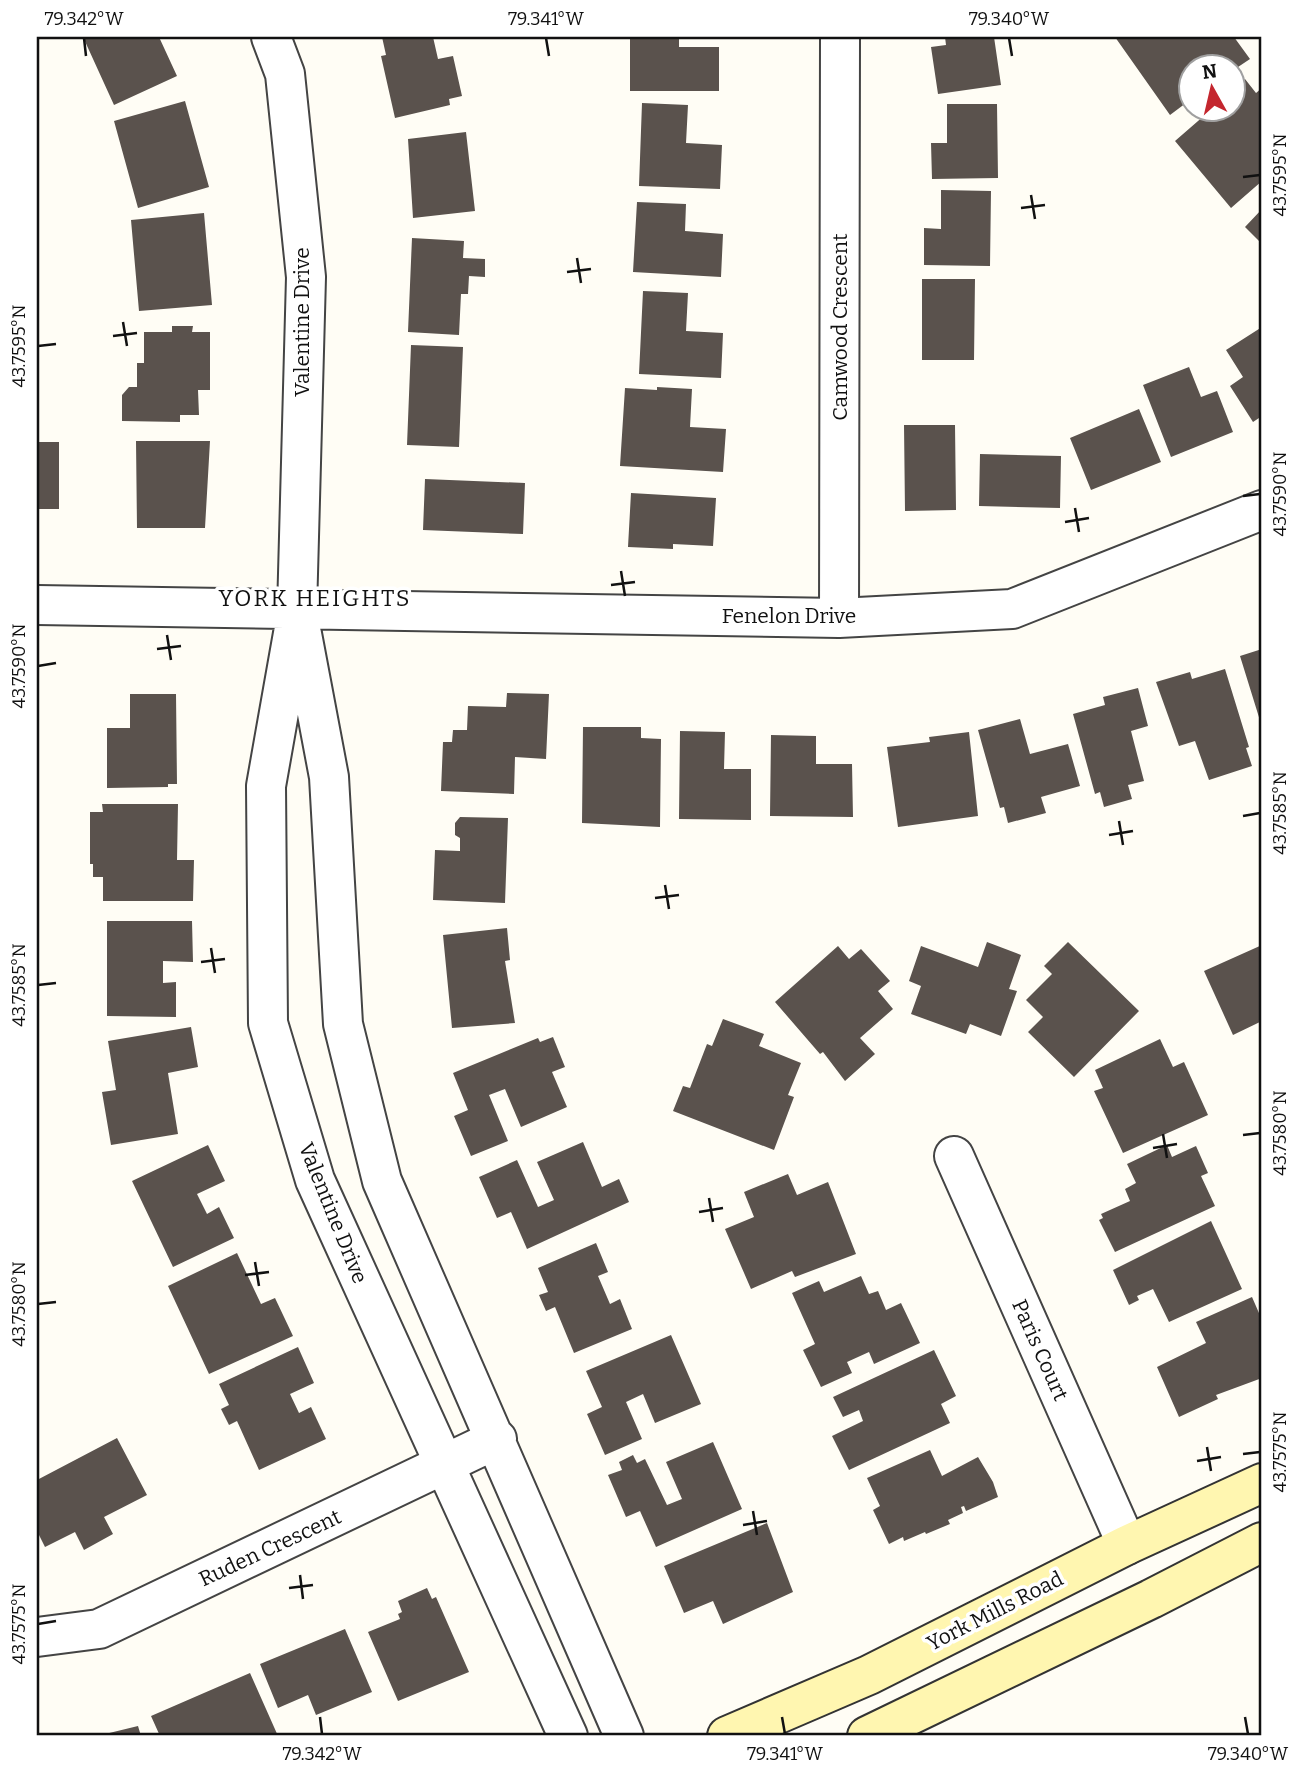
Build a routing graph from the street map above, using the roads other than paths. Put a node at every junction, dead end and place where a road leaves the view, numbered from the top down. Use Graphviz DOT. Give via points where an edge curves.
graph roads {
  1 [pos="271,37"];
  2 [pos="841,37"];
  3 [pos="1262,510"];
  4 [pos="37,605"];
  5 [pos="297,611"];
  6 [pos="838,618"];
  7 [pos="954,1156"];
  8 [pos="496,1439"];
  9 [pos="442,1465"];
  10 [pos="1262,1483"];
  11 [pos="1262,1542"];
  12 [pos="1127,1545"];
  13 [pos="37,1637"];
  14 [pos="568,1736"];
  15 [pos="624,1736"];
  16 [pos="727,1736"];
  17 [pos="867,1736"];
  1 -- 5 [label="street, Valentine Drive" via="285,74 306,277"];
  2 -- 6 [label="street, Camwood Crescent"];
  3 -- 6 [label="street, Fenelon Drive" via="1012,609"];
  4 -- 5 [label="street, Fenelon Drive"];
  5 -- 6 [label="street, Fenelon Drive"];
  5 -- 8 [label="street, Valentine Drive" via="329,777 346,1037 382,1181"];
  5 -- 9 [label="street, Valentine Drive" via="266,786 268,1023 315,1180"];
  7 -- 12 [label="street, Paris Court"];
  8 -- 9 [label="street, Ruden Crescent"];
  8 -- 15 [label="street, Valentine Drive"];
  9 -- 13 [label="street, Ruden Crescent" via="99,1629"];
  9 -- 14 [label="street, Valentine Drive"];
  10 -- 12 [label="main road, York Mills Road"];
  11 -- 17 [label="main road" via="1152,1600"];
  12 -- 16 [label="main road, York Mills Road" via="869,1675"];
}
